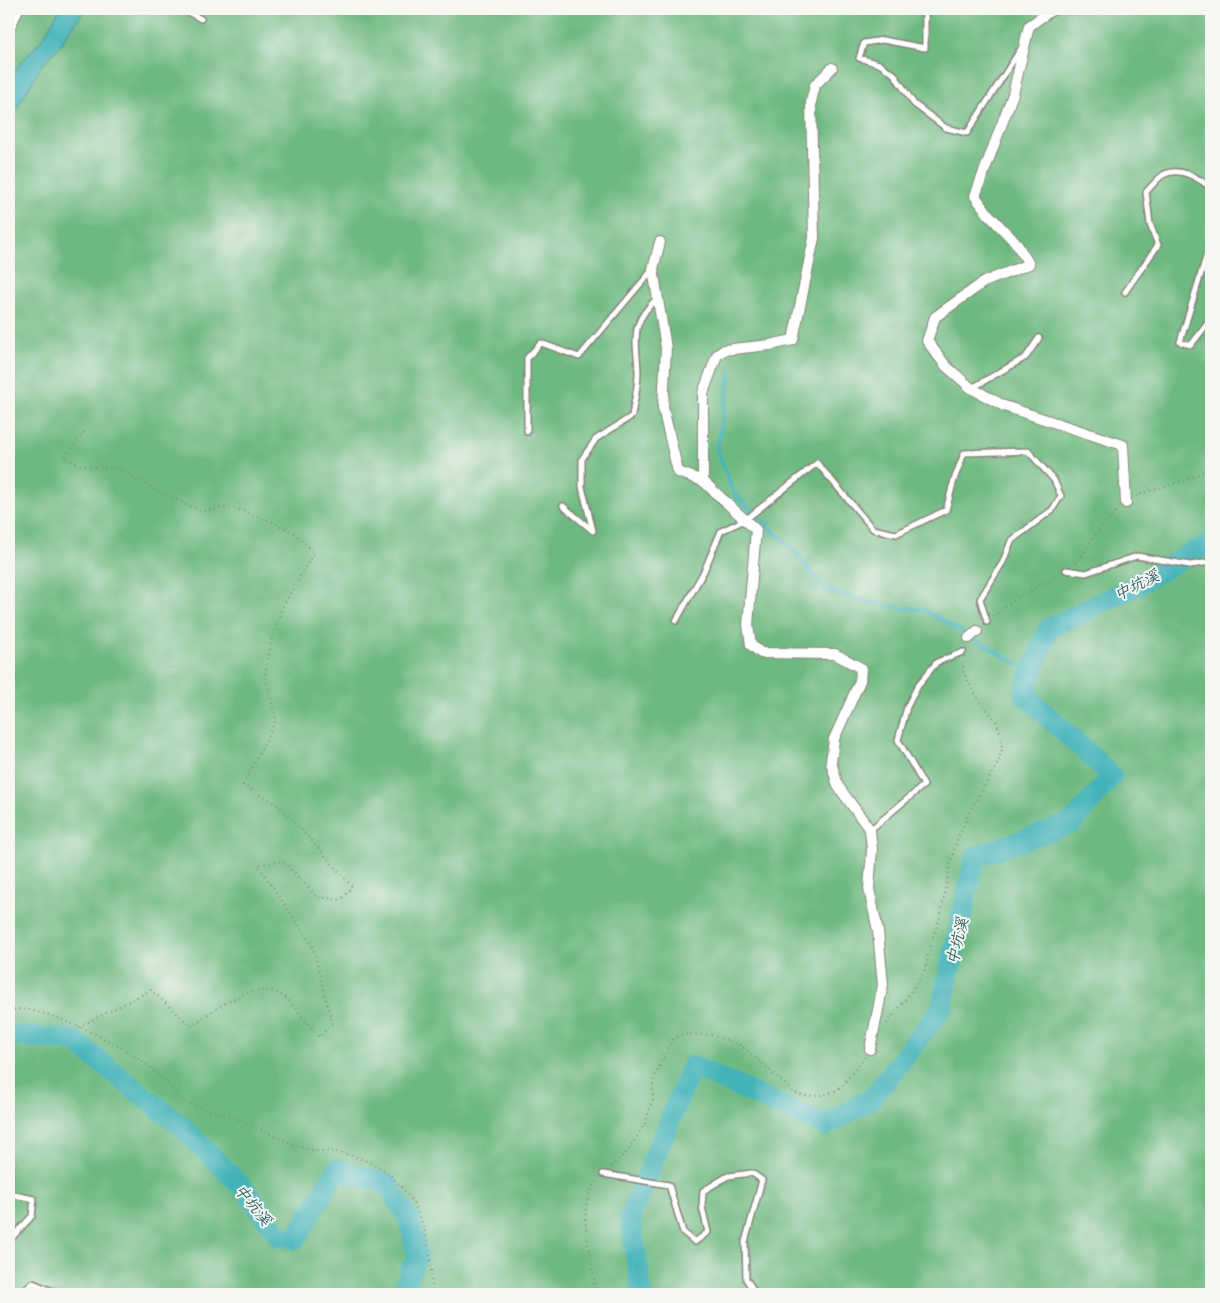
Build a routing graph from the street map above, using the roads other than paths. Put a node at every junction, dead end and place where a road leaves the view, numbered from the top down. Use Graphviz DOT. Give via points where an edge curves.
graph roads {
  1 [pos="18,9"];
  2 [pos="182,9"];
  3 [pos="925,9"];
  4 [pos="1053,9"];
  5 [pos="201,19"];
  6 [pos="9,29"];
  7 [pos="1026,41"];
  8 [pos="832,68"];
  9 [pos="1211,188"];
  10 [pos="660,242"];
  11 [pos="1211,249"];
  12 [pos="1209,256"];
  13 [pos="653,269"];
  14 [pos="1125,292"];
  15 [pos="658,297"];
  16 [pos="1211,319"];
  17 [pos="1039,338"];
  18 [pos="971,388"];
  19 [pos="528,432"];
  20 [pos="703,481"];
  21 [pos="1126,502"];
  22 [pos="563,506"];
  23 [pos="746,519"];
  24 [pos="1211,562"];
  25 [pos="1066,570"];
  26 [pos="676,621"];
  27 [pos="987,622"];
  28 [pos="963,652"];
  29 [pos="870,830"];
  30 [pos="870,1049"];
  31 [pos="604,1175"];
  32 [pos="9,1194"];
  33 [pos="9,1241"];
  34 [pos="20,1294"];
  35 [pos="59,1294"];
  36 [pos="756,1294"];
  1 -- 6 [label="street"];
  2 -- 5 [label="lane"];
  3 -- 7 [label="lane" via="925,48 883,40 864,43 859,58 879,64 894,74 914,104 946,128 967,133"];
  4 -- 7 [label="street" via="1029,26"];
  7 -- 18 [label="street" via="1013,94 975,196 1016,243 1029,264 984,282 935,317 927,341 946,366"];
  8 -- 20 [label="street" via="815,86 811,102 814,238 793,340 724,350 717,355 703,393"];
  9 -- 14 [label="lane" via="1191,175 1176,172 1164,175 1146,192 1150,224 1158,245"];
  10 -- 13 [label="street"];
  11 -- 12 [label="lane"];
  12 -- 16 [label="lane" via="1180,342 1191,345"];
  13 -- 15 [label="street"];
  13 -- 19 [label="lane" via="579,357 541,343 527,358"];
  15 -- 20 [label="street" via="666,348 663,408 678,472"];
  15 -- 22 [label="lane" via="644,310 635,331 638,375 632,416 596,439 582,459 582,487 593,531"];
  17 -- 18 [label="lane" via="1026,357"];
  18 -- 21 [label="street" via="1004,406 1123,445"];
  20 -- 23 [label="street"];
  23 -- 26 [label="lane" via="721,531 704,571"];
  23 -- 27 [label="lane" via="817,463 873,529 896,534 946,510 964,453 1028,451 1054,480 1062,496 1052,510 1011,541 1003,562 980,598"];
  23 -- 29 [label="street" via="756,530 748,625 751,645 761,653 835,654 861,668 860,681 834,739 831,762 838,786"];
  24 -- 25 [label="lane" via="1190,565 1138,556 1086,573"];
  28 -- 29 [label="lane" via="937,662 918,685 907,707 898,740 924,785"];
  29 -- 30 [label="street" via="869,889 878,932 883,986"];
  31 -- 36 [label="lane" via="670,1185 683,1232 695,1242 708,1232 702,1207 703,1191 728,1176 752,1173 762,1180 745,1242 746,1279"];
  32 -- 33 [label="lane" via="34,1199 32,1216"];
  34 -- 35 [label="lane" via="33,1283"];
}
